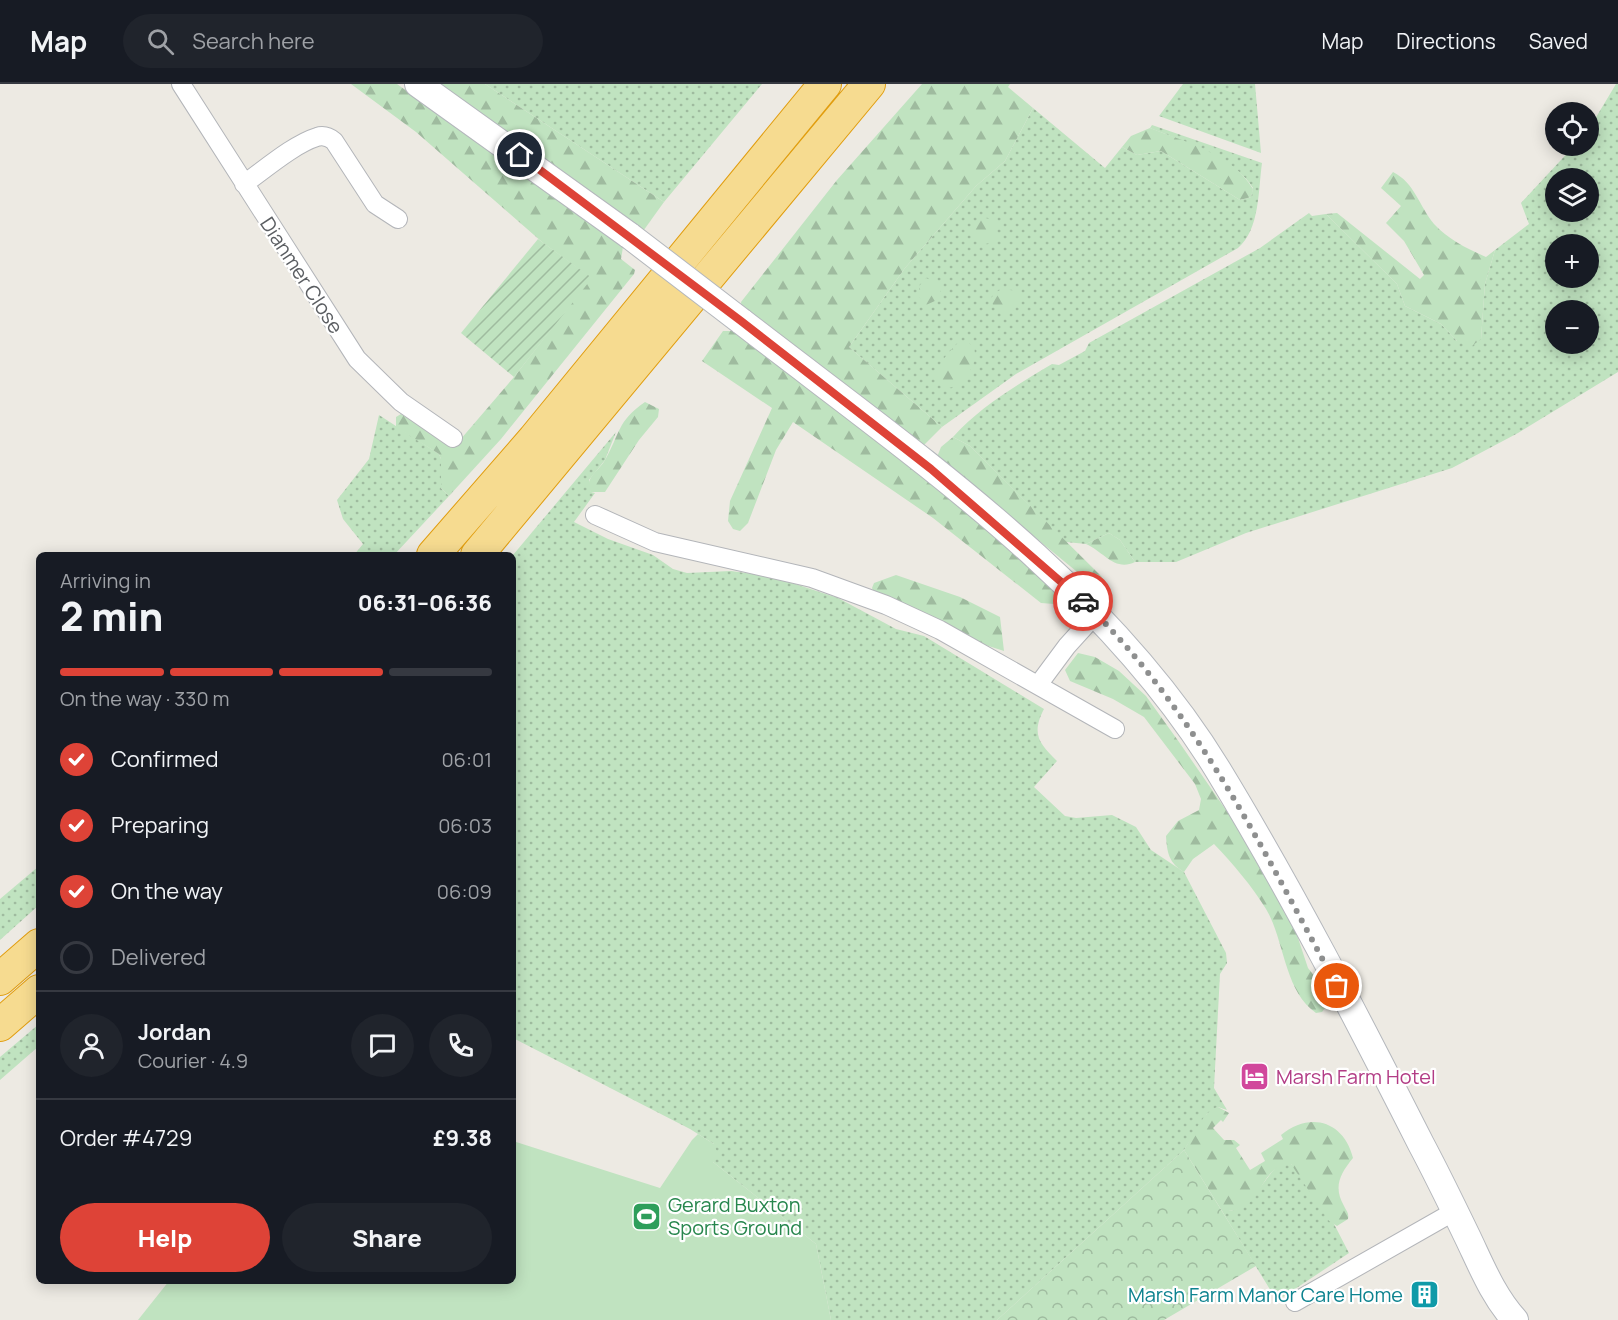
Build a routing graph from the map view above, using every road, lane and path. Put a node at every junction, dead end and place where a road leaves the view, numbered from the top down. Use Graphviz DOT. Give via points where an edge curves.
graph roads {
  1 [pos="181,84"];
  2 [pos="418,84"];
  3 [pos="825,84"];
  4 [pos="869,84"];
  5 [pos="244,183"];
  6 [pos="398,219"];
  7 [pos="453,438"];
  8 [pos="595,515"];
  9 [pos="436,552"];
  10 [pos="479,552"];
  11 [pos="1096,614"];
  12 [pos="1038,685"];
  13 [pos="1115,729"];
  14 [pos="36,948"];
  15 [pos="0,979"];
  16 [pos="36,994"];
  17 [pos="0,1024"];
  18 [pos="1455,1211"];
  19 [pos="1484,1274"];
  20 [pos="1295,1302"];
  21 [pos="1490,1320"];
  22 [pos="1515,1320"];
  1 -- 5 [label="street, Dianmer Close"];
  2 -- 11 [label="street, bridge" via="630,236 941,477"];
  3 -- 9 [label="highway" via="534,439"];
  4 -- 10 [label="highway"];
  5 -- 6 [label="street" via="304,143 325,136 334,141 375,204"];
  5 -- 7 [label="street, Dianmer Close" via="357,359 401,402"];
  8 -- 12 [label="street" via="655,542 843,588 927,624"];
  11 -- 12 [label="street"];
  11 -- 18 [label="street" via="1147,671 1218,770 1314,940"];
  12 -- 13 [label="street"];
  14 -- 15 [label="highway"];
  16 -- 17 [label="highway"];
  18 -- 19 [label="street"];
  18 -- 20 [label="street"];
  19 -- 21 [label="street"];
  19 -- 22 [label="street"];
}
